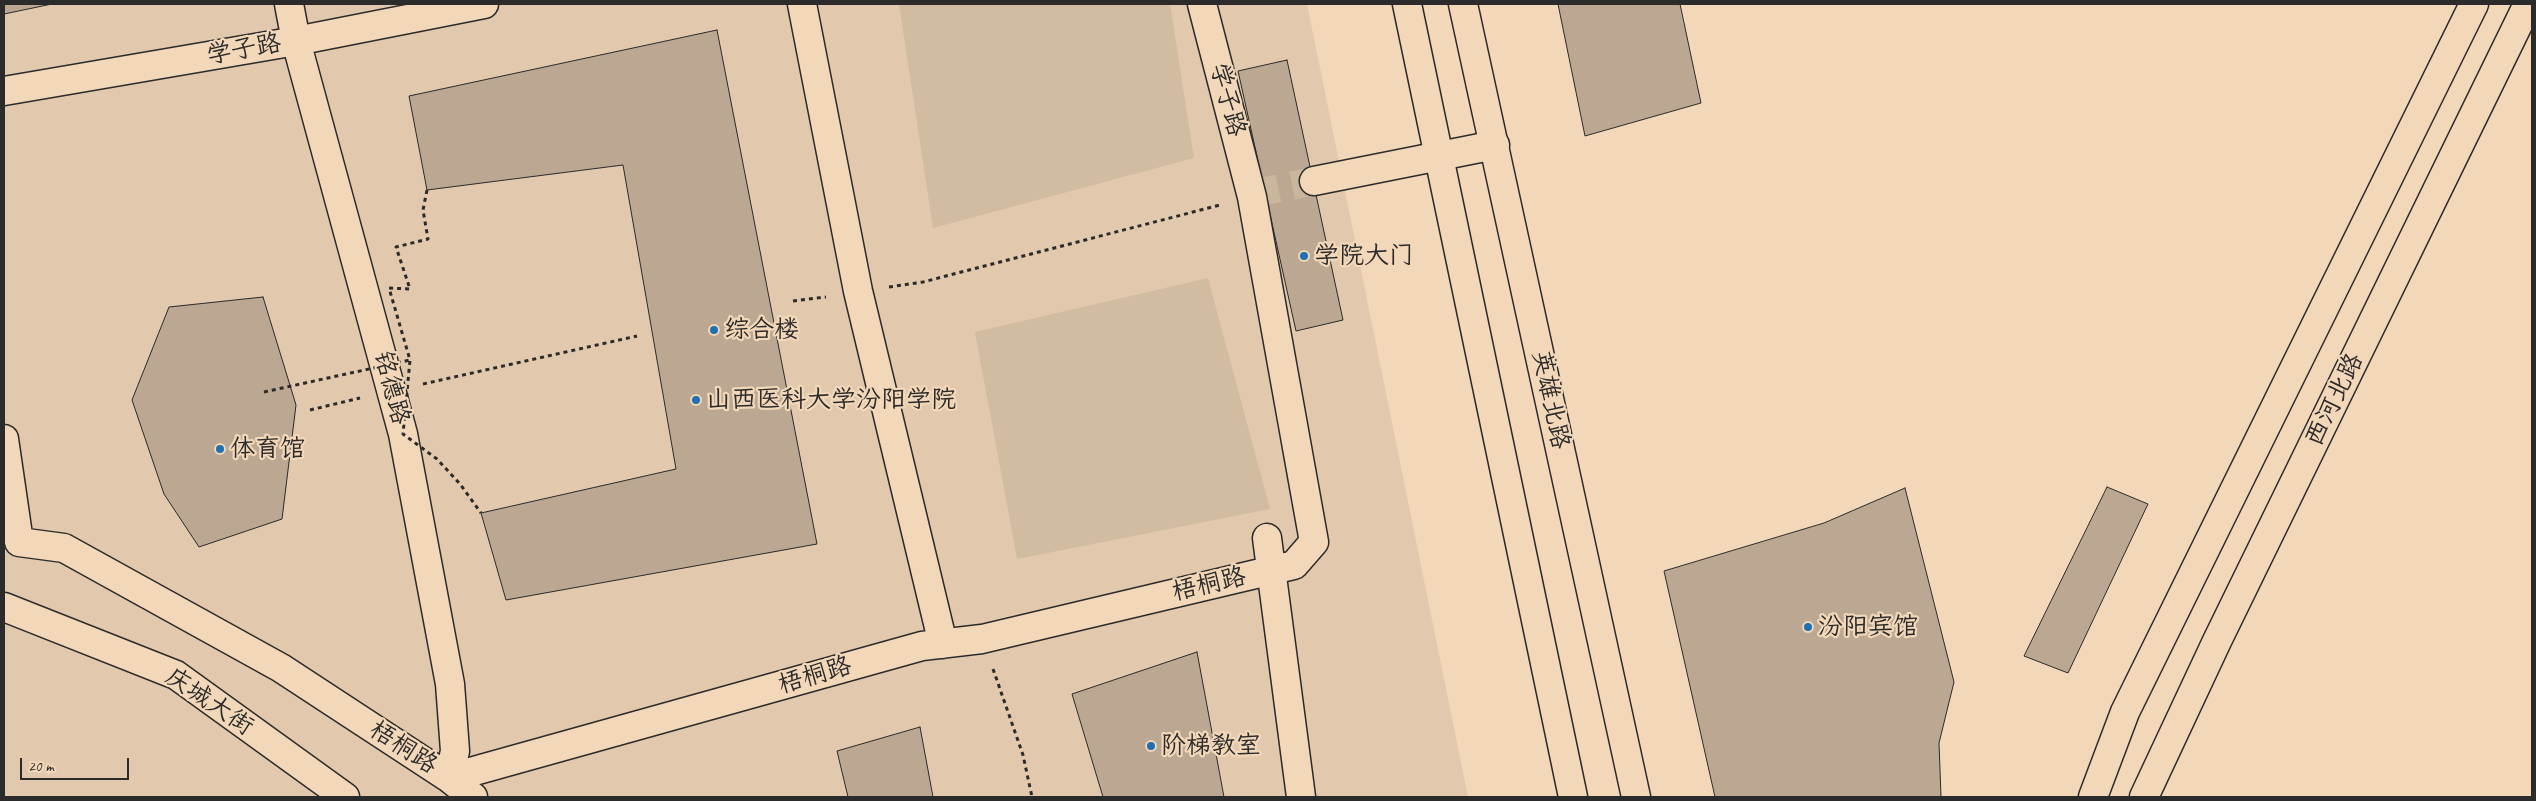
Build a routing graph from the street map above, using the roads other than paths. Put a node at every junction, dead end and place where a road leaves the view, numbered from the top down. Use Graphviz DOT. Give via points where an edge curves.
graph roads {
  1 [pos="289,4"];
  2 [pos="484,4"];
  3 [pos="802,4"];
  4 [pos="1202,4"];
  5 [pos="1407,4"];
  6 [pos="1463,4"];
  7 [pos="2474,4"];
  8 [pos="2528,4"];
  9 [pos="425,9"];
  10 [pos="296,41"];
  11 [pos="4,91"];
  12 [pos="1495,145"];
  13 [pos="1440,156"];
  14 [pos="1314,181"];
  15 [pos="1252,197"];
  16 [pos="4,439"];
  17 [pos="1267,538"];
  18 [pos="1272,570"];
  19 [pos="4,607"];
  20 [pos="943,644"];
  21 [pos="449,778"];
  22 [pos="345,797"];
  23 [pos="473,797"];
  24 [pos="1301,797"];
  25 [pos="1573,797"];
  26 [pos="1636,797"];
  27 [pos="2093,797"];
  28 [pos="2144,797"];
  1 -- 10 [label="main road, 铭德路"];
  2 -- 9 [label="main road, 学子路"];
  3 -- 20 [label="main road" via="858,292"];
  4 -- 15 [label="main road, 学子路"];
  5 -- 13 [label="main road"];
  6 -- 12 [label="main road, 英雄北路"];
  7 -- 27 [label="main road, 西河北路" via="2125,712"];
  8 -- 28 [label="main road, 西河北路"];
  9 -- 10 [label="main road, 学子路"];
  10 -- 11 [label="main road, 学子路"];
  10 -- 21 [label="main road, 铭德路" via="401,389 403,434 450,684 455,751"];
  12 -- 13 [label="main road"];
  12 -- 26 [label="main road, 英雄北路"];
  13 -- 14 [label="main road"];
  13 -- 25 [label="main road"];
  15 -- 18 [label="main road, 梧桐路" via="1314,542 1294,565"];
  16 -- 21 [label="main road, 梧桐路" via="19,542 64,548 281,668"];
  17 -- 18 [label="main road"];
  18 -- 20 [label="main road, 梧桐路" via="982,639"];
  18 -- 24 [label="main road"];
  19 -- 22 [label="main road, 庆城大街" via="176,675"];
  20 -- 21 [label="main road, 梧桐路" via="922,646"];
  21 -- 23 [label="main road"];
}
